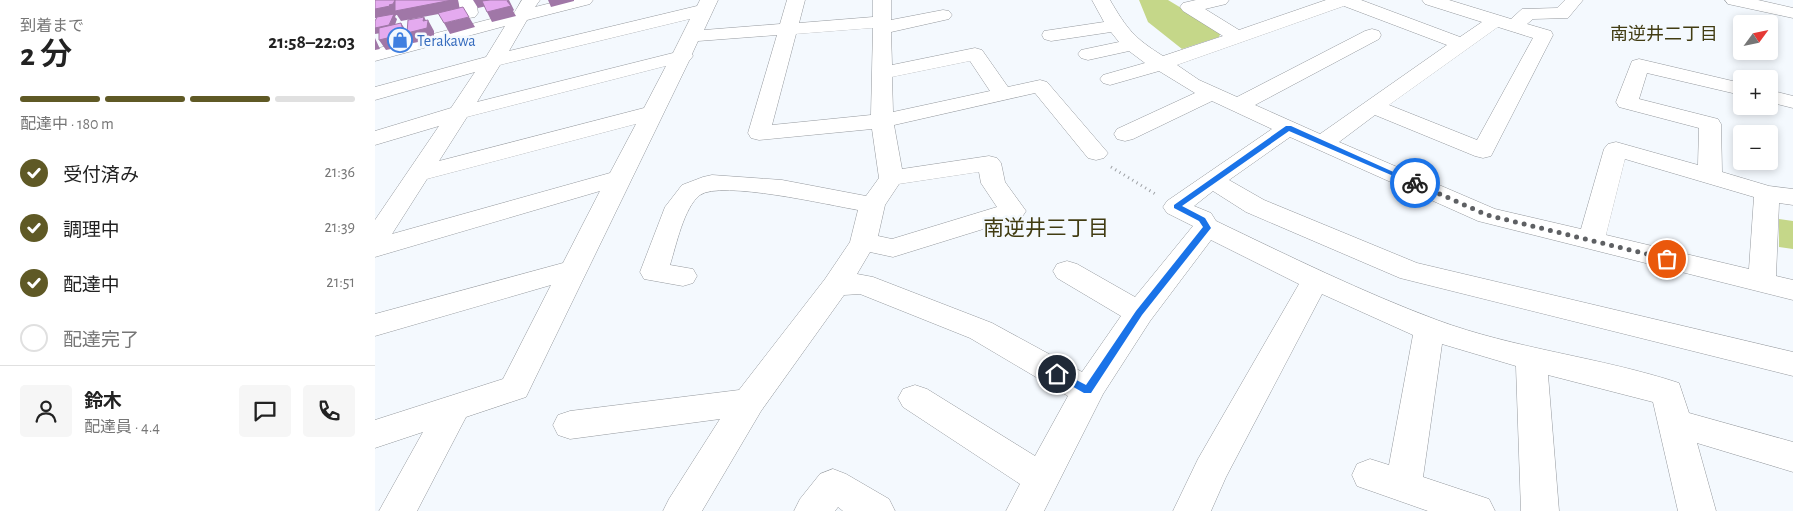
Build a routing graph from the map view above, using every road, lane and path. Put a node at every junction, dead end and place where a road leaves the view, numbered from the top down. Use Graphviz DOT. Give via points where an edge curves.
graph roads {
  1 [pos="584,0"];
  2 [pos="796,0"];
  3 [pos="1102,0"];
  4 [pos="1220,0"];
  5 [pos="1344,0"];
  6 [pos="1431,0"];
  7 [pos="1574,0"];
  8 [pos="1734,0"];
  9 [pos="706,5"];
  10 [pos="468,6"];
  11 [pos="523,6"];
  12 [pos="1793,13"];
  13 [pos="943,15"];
  14 [pos="882,17"];
  15 [pos="1505,23"];
  16 [pos="1116,26"];
  17 [pos="788,30"];
  18 [pos="1051,35"];
  19 [pos="1372,35"];
  20 [pos="1236,36"];
  21 [pos="375,38"];
  22 [pos="1461,44"];
  23 [pos="688,46"];
  24 [pos="1132,46"];
  25 [pos="1088,54"];
  26 [pos="375,55"];
  27 [pos="493,62"];
  28 [pos="1161,64"];
  29 [pos="882,73"];
  30 [pos="1110,79"];
  31 [pos="1733,87"];
  32 [pos="1212,93"];
  33 [pos="375,94"];
  34 [pos="1003,94"];
  35 [pos="1778,98"];
  36 [pos="1793,102"];
  37 [pos="1238,105"];
  38 [pos="1374,107"];
  39 [pos="654,112"];
  40 [pos="458,113"];
  41 [pos="882,121"];
  42 [pos="1288,128"];
  43 [pos="1125,134"];
  44 [pos="375,138"];
  45 [pos="1323,142"];
  46 [pos="1096,153"];
  47 [pos="419,174"];
  48 [pos="1709,176"];
  49 [pos="619,178"];
  50 [pos="891,178"];
  51 [pos="1212,180"];
  52 [pos="1767,193"];
  53 [pos="1793,197"];
  54 [pos="402,198"];
  55 [pos="872,205"];
  56 [pos="1177,207"];
  57 [pos="375,208"];
  58 [pos="1207,228"];
  59 [pos="375,240"];
  60 [pos="1591,240"];
  61 [pos="863,242"];
  62 [pos="375,248"];
  63 [pos="575,269"];
  64 [pos="1067,271"];
  65 [pos="683,276"];
  66 [pos="1315,280"];
  67 [pos="1762,282"];
  68 [pos="836,285"];
  69 [pos="1793,290"];
  70 [pos="1139,313"];
  71 [pos="375,325"];
  72 [pos="1429,330"];
  73 [pos="1531,359"];
  74 [pos="1793,364"];
  75 [pos="1087,391"];
  76 [pos="915,398"];
  77 [pos="749,402"];
  78 [pos="455,408"];
  79 [pos="1676,423"];
  80 [pos="570,425"];
  81 [pos="375,434"];
  82 [pos="1793,457"];
  83 [pos="1369,476"];
  84 [pos="1042,479"];
  85 [pos="1403,487"];
  86 [pos="398,511"];
  87 [pos="682,511"];
  88 [pos="813,511"];
  89 [pos="876,511"];
  90 [pos="1025,511"];
  91 [pos="1192,511"];
  92 [pos="1477,511"];
  93 [pos="1540,511"];
  94 [pos="1697,511"];
  1 -- 11 [label="street"];
  2 -- 17 [label="street"];
  3 -- 16 [label="street"];
  4 -- 20 [label="street" via="1189,7"];
  5 -- 20 [label="street"];
  5 -- 22 [label="street"];
  6 -- 15 [label="street"];
  7 -- 15 [label="street" via="1562,14 1528,13"];
  8 -- 12 [label="street"];
  9 -- 23 [label="street"];
  9 -- 27 [label="street"];
  10 -- 11 [label="street"];
  10 -- 21 [label="street"];
  11 -- 26 [label="street"];
  11 -- 27 [label="street"];
  13 -- 14 [label="street"];
  14 -- 17 [label="street"];
  14 -- 29 [label="street"];
  15 -- 22 [label="street"];
  15 -- 38 [label="street" via="1545,35 1483,151"];
  16 -- 18 [label="street"];
  16 -- 24 [label="street"];
  17 -- 23 [label="street"];
  17 -- 41 [label="street" via="759,134"];
  19 -- 37 [label="street"];
  20 -- 28 [label="street"];
  22 -- 38 [label="street"];
  23 -- 39 [label="street"];
  23 -- 40 [label="street"];
  24 -- 25 [label="street"];
  24 -- 28 [label="street"];
  27 -- 33 [label="street"];
  27 -- 40 [label="street"];
  28 -- 30 [label="street"];
  28 -- 32 [label="street"];
  29 -- 34 [label="street" via="975,54"];
  29 -- 41 [label="street"];
  31 -- 48 [label="street" via="1639,65 1627,102 1710,124"];
  32 -- 37 [label="street"];
  32 -- 43 [label="street"];
  34 -- 41 [label="street"];
  34 -- 46 [label="street" via="1040,86"];
  35 -- 36 [label="street"];
  37 -- 42 [label="street"];
  38 -- 45 [label="street"];
  39 -- 47 [label="street"];
  39 -- 49 [label="street"];
  40 -- 44 [label="street"];
  40 -- 47 [label="street"];
  41 -- 50 [label="street"];
  42 -- 45 [label="street"];
  42 -- 51 [label="street"];
  45 -- 60 [label="street" via="1487,215"];
  46 -- 56 [label="path" via="1118,173"];
  47 -- 54 [label="street"];
  48 -- 52 [label="street"];
  48 -- 60 [label="street" via="1616,149"];
  49 -- 62 [label="street"];
  49 -- 63 [label="street"];
  50 -- 55 [label="street"];
  50 -- 61 [label="street" via="989,163 993,182 1013,211 893,248"];
  51 -- 56 [label="street"];
  51 -- 74 [label="street" via="1255,206 1410,272"];
  52 -- 53 [label="street"];
  52 -- 67 [label="street"];
  54 -- 57 [label="street"];
  54 -- 59 [label="street"];
  55 -- 61 [label="street"];
  55 -- 65 [label="street" via="782,188 712,182 691,190 674,212 654,272"];
  56 -- 58 [label="street" via="1202,219"];
  58 -- 66 [label="street"];
  58 -- 70 [label="street"];
  60 -- 67 [label="street"];
  61 -- 68 [label="street"];
  63 -- 71 [label="street"];
  63 -- 78 [label="street" via="514,388"];
  64 -- 70 [label="street"];
  66 -- 72 [label="street"];
  66 -- 91 [label="street"];
  67 -- 69 [label="street"];
  68 -- 75 [label="street" via="863,284 976,329"];
  68 -- 77 [label="street"];
  70 -- 75 [label="street"];
  72 -- 73 [label="street"];
  72 -- 85 [label="street"];
  73 -- 79 [label="street" via="1667,392"];
  73 -- 93 [label="street"];
  75 -- 84 [label="street"];
  76 -- 84 [label="street"];
  77 -- 80 [label="street"];
  77 -- 87 [label="street"];
  78 -- 81 [label="street"];
  78 -- 86 [label="street"];
  79 -- 82 [label="street"];
  79 -- 94 [label="street"];
  83 -- 85 [label="street"];
  84 -- 90 [label="street"];
  85 -- 92 [label="street"];
  88 -- 89 [label="street" via="833,485"];
}
